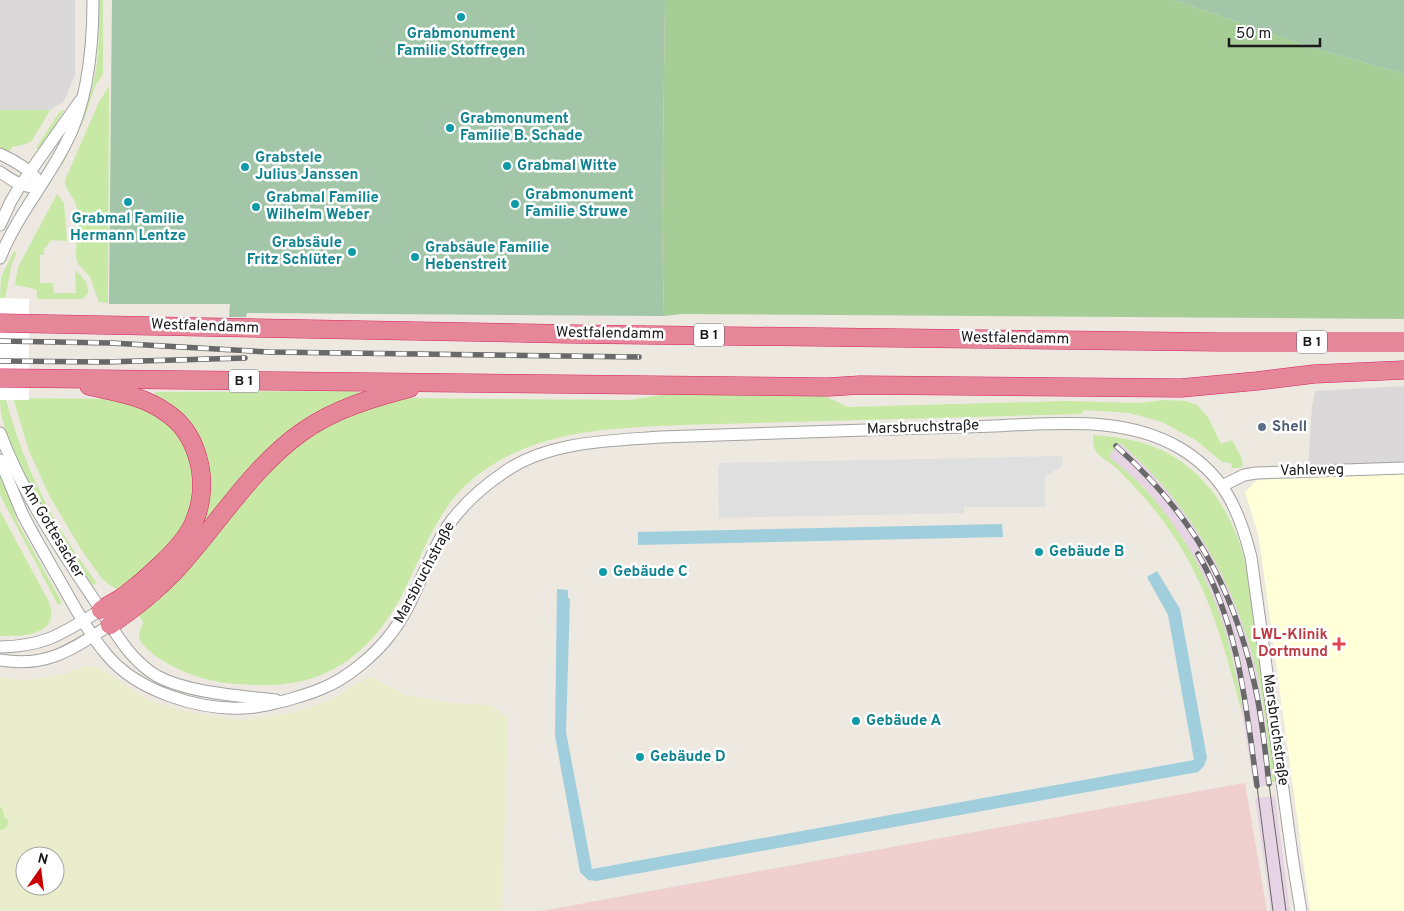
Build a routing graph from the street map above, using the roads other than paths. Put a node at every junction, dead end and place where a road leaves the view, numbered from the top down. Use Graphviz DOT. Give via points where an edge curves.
graph roads {
  1 [pos="93,0"];
  2 [pos="81,100"];
  3 [pos="0,154"];
  4 [pos="0,172"];
  5 [pos="30,172"];
  6 [pos="20,186"];
  7 [pos="39,187"];
  8 [pos="0,225"];
  9 [pos="0,258"];
  10 [pos="0,323"];
  11 [pos="1404,342"];
  12 [pos="1404,370"];
  13 [pos="0,378"];
  14 [pos="59,379"];
  15 [pos="430,382"];
  16 [pos="0,433"];
  17 [pos="0,460"];
  18 [pos="1404,468"];
  19 [pos="1222,486"];
  20 [pos="101,610"];
  21 [pos="83,621"];
  22 [pos="110,625"];
  23 [pos="93,636"];
  24 [pos="0,647"];
  25 [pos="0,660"];
  26 [pos="284,701"];
  27 [pos="1302,911"];
  1 -- 2 [label="street" via="91,54"];
  2 -- 5 [label="street"];
  2 -- 7 [label="street" via="66,144"];
  3 -- 5 [label="street"];
  4 -- 6 [label="street"];
  5 -- 6 [label="street"];
  5 -- 7 [label="street"];
  6 -- 7 [label="street"];
  6 -- 8 [label="street"];
  7 -- 9 [label="street"];
  10 -- 11 [label="highway, Westfalendamm / B 1"];
  12 -- 15 [label="highway, B 1" via="1314,374 1197,387 1144,389"];
  13 -- 14 [label="highway, B 1"];
  14 -- 15 [label="highway, B 1"];
  14 -- 20 [label="highway" via="137,398 160,408 187,434 202,476 194,524 181,543 124,596"];
  15 -- 22 [label="highway" via="346,408 324,418 284,445 173,573"];
  16 -- 20 [label="street, Am Gottesacker" via="38,514"];
  17 -- 21 [label="street, Am Gottesacker" via="23,514"];
  18 -- 19 [label="street, Vahleweg" via="1256,472"];
  19 -- 26 [label="street, Marsbruchstraße" via="1202,464 1178,447 1135,430 1107,424 661,437 564,448 517,464 475,495 447,528 403,616 389,636 353,670 325,688"];
  19 -- 27 [label="street, Marsbruchstraße" via="1239,516 1251,556"];
  20 -- 21 [label="street"];
  20 -- 22 [label="street, Am Gottesacker"];
  21 -- 23 [label="street, Am Gottesacker"];
  21 -- 24 [label="street" via="47,641 21,647"];
  22 -- 23 [label="street"];
  22 -- 26 [label="street, Marsbruchstraße" via="140,664 174,683 213,693"];
  23 -- 25 [label="street" via="55,657 39,661"];
  23 -- 26 [label="street, Marsbruchstraße" via="108,657 127,673 166,695 195,703 243,708"];
}
